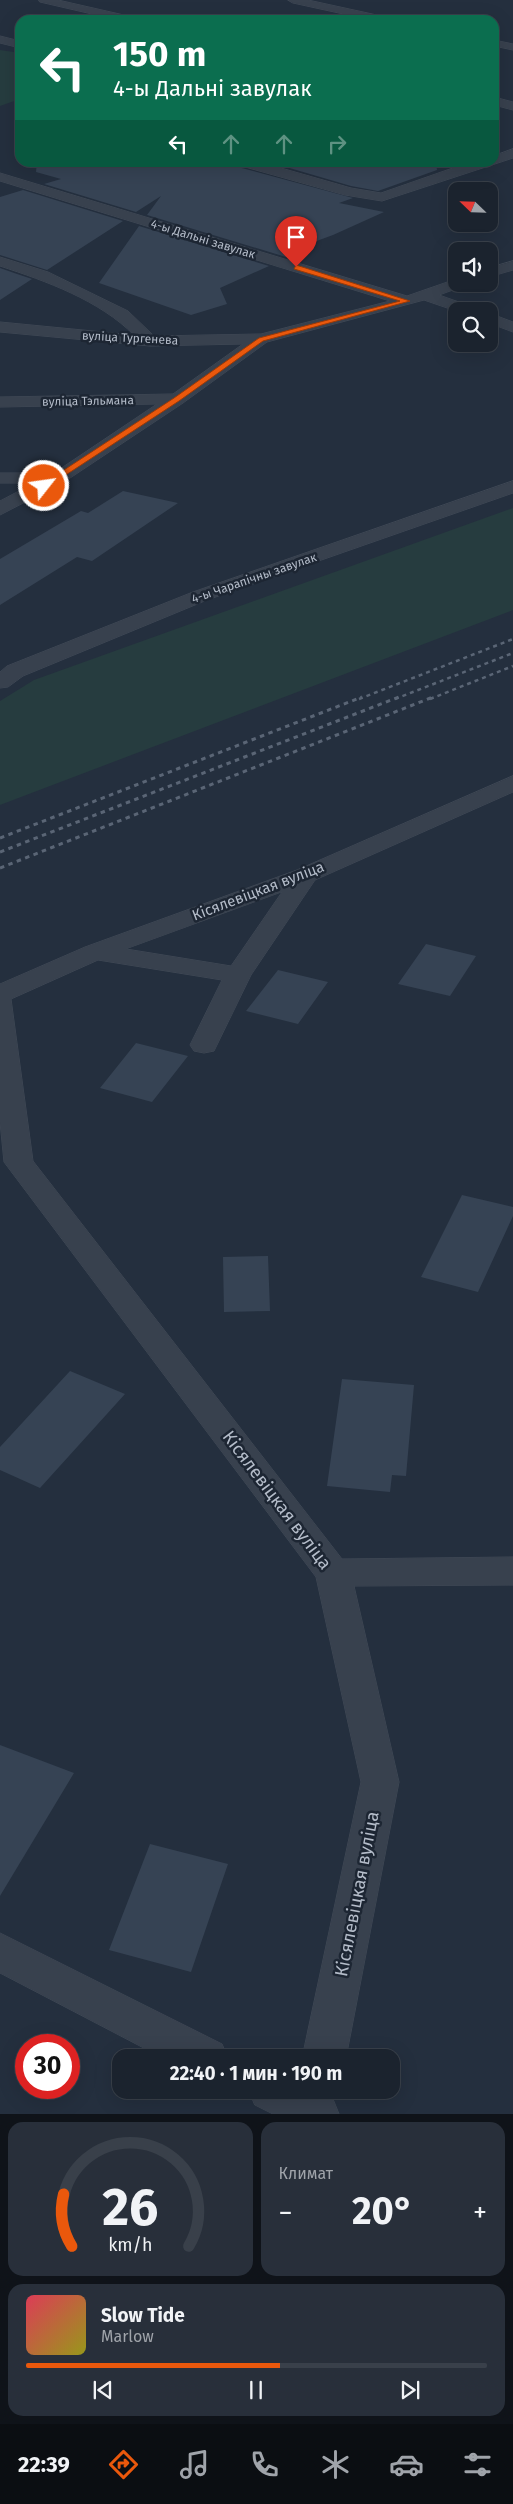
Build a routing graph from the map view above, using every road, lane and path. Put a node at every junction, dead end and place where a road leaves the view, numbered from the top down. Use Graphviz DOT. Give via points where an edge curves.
graph roads {
  1 [pos="44,0"];
  2 [pos="293,0"];
  3 [pos="110,15"];
  4 [pos="363,15"];
  5 [pos="0,40"];
  6 [pos="15,44"];
  7 [pos="499,44"];
  8 [pos="513,47"];
  9 [pos="499,102"];
  10 [pos="513,106"];
  11 [pos="513,153"];
  12 [pos="499,158"];
  13 [pos="499,161"];
  14 [pos="513,162"];
  15 [pos="261,167"];
  16 [pos="470,167"];
  17 [pos="0,178"];
  18 [pos="0,261"];
  19 [pos="513,265"];
  20 [pos="498,270"];
  21 [pos="448,287"];
  22 [pos="424,295"];
  23 [pos="407,301"];
  24 [pos="448,303"];
  25 [pos="498,321"];
  26 [pos="0,327"];
  27 [pos="513,327"];
  28 [pos="261,339"];
  29 [pos="150,341"];
  30 [pos="177,399"];
  31 [pos="0,402"];
  32 [pos="0,478"];
  33 [pos="58,478"];
  34 [pos="513,487"];
  35 [pos="0,510"];
  36 [pos="0,682"];
  37 [pos="513,783"];
  38 [pos="306,875"];
  39 [pos="94,952"];
  40 [pos="238,975"];
  41 [pos="0,994"];
  42 [pos="0,1002"];
  43 [pos="204,1045"];
  44 [pos="513,1571"];
  45 [pos="333,1573"];
  46 [pos="0,1952"];
  47 [pos="189,2049"];
  48 [pos="326,2049"];
  49 [pos="298,2099"];
  50 [pos="316,2105"];
  1 -- 3 [label="street"];
  2 -- 4 [label="street"];
  5 -- 6 [label="street"];
  7 -- 8 [label="street"];
  9 -- 10 [label="street"];
  11 -- 12 [label="street"];
  13 -- 14 [label="street"];
  15 -- 16 [label="street" via="350,192 382,197"];
  17 -- 23 [label="street, 4-ы Дальні завулак"];
  18 -- 29 [label="street" via="43,275 122,314"];
  19 -- 20 [label="street"];
  21 -- 22 [label="street"];
  22 -- 23 [label="street"];
  22 -- 24 [label="street"];
  23 -- 28 [label="street"];
  25 -- 27 [label="street"];
  26 -- 29 [label="street, вуліца Тургенева"];
  28 -- 29 [label="street, вуліца Тургенева"];
  28 -- 30 [label="street"];
  30 -- 31 [label="street, вуліца Тэльмана"];
  30 -- 33 [label="street"];
  32 -- 33 [label="street"];
  33 -- 35 [label="street"];
  34 -- 36 [label="street, 4-ы Чарапічны завулак" via="200,596 15,671"];
  37 -- 38 [label="street, Кісялевіцкая вуліца"];
  38 -- 39 [label="street, Кісялевіцкая вуліца"];
  38 -- 40 [label="street"];
  39 -- 40 [label="street"];
  39 -- 41 [label="street, Кісялевіцкая вуліца"];
  40 -- 43 [label="street"];
  42 -- 45 [label="street, Кісялевіцкая вуліца" via="19,1162"];
  44 -- 45 [label="street"];
  45 -- 48 [label="street, Кісялевіцкая вуліца" via="380,1782"];
  46 -- 47 [label="street"];
  49 -- 50 [label="street"];
}
